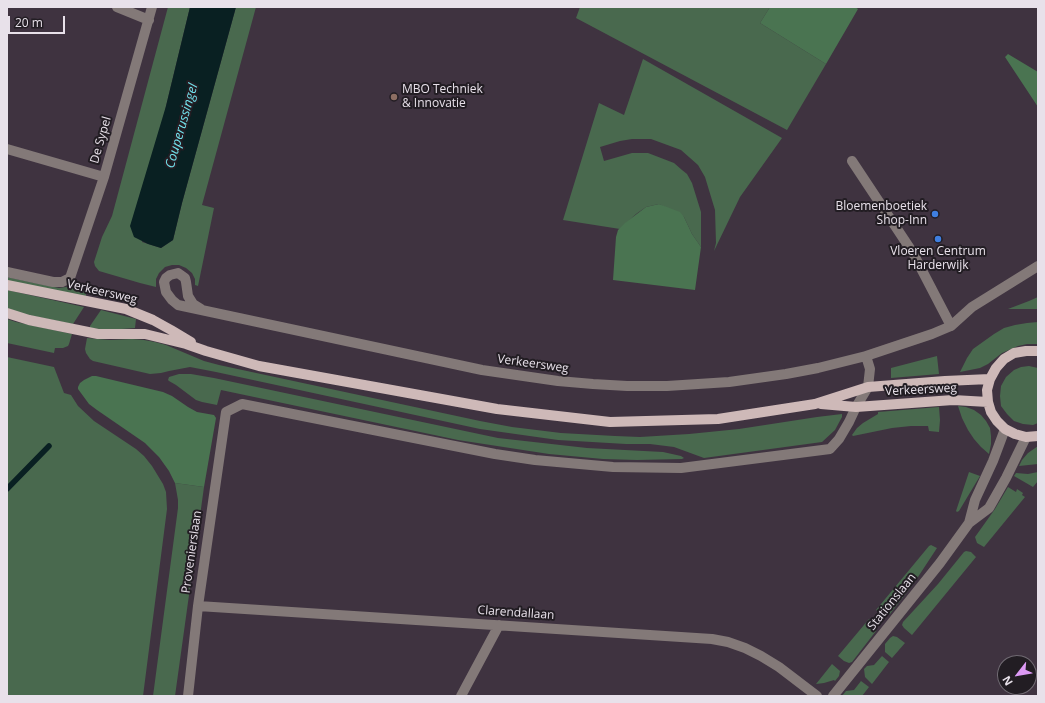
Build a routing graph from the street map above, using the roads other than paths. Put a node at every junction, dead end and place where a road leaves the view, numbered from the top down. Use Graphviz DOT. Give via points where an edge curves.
graph roads {
  1 [pos="117,7"];
  2 [pos="152,7"];
  3 [pos="149,20"];
  4 [pos="7,149"];
  5 [pos="852,161"];
  6 [pos="104,177"];
  7 [pos="1038,266"];
  8 [pos="7,272"];
  9 [pos="7,285"];
  10 [pos="201,309"];
  11 [pos="7,313"];
  12 [pos="951,326"];
  13 [pos="206,351"];
  14 [pos="1038,351"];
  15 [pos="866,356"];
  16 [pos="990,378"];
  17 [pos="868,387"];
  18 [pos="988,402"];
  19 [pos="815,404"];
  20 [pos="856,406"];
  21 [pos="226,412"];
  22 [pos="1005,429"];
  23 [pos="1038,436"];
  24 [pos="1026,437"];
  25 [pos="969,523"];
  26 [pos="198,606"];
  27 [pos="499,625"];
  28 [pos="188,696"];
  29 [pos="461,696"];
  30 [pos="818,696"];
  31 [pos="833,696"];
  1 -- 3 [label="street"];
  2 -- 3 [label="street, De Sypel"];
  3 -- 6 [label="street, De Sypel"];
  4 -- 6 [label="street"];
  5 -- 12 [label="street" via="913,254"];
  6 -- 8 [label="street, De Sypel" via="70,278 62,282 53,282"];
  7 -- 12 [label="street, Verkeersweg" via="972,307"];
  9 -- 13 [label="main road, Verkeersweg" via="126,309 153,320"];
  10 -- 15 [label="street, Verkeersweg" via="482,370 558,382 667,386 728,382 786,374"];
  11 -- 13 [label="main road, Verkeersweg" via="28,320 98,334 152,336"];
  12 -- 15 [label="street, Verkeersweg"];
  13 -- 19 [label="main road, Verkeersweg" via="259,366 498,409 610,422 718,419"];
  14 -- 16 [label="main road" via="1014,353 1004,359"];
  15 -- 17 [label="street, Verkeersweg" via="870,369"];
  16 -- 17 [label="main road, Verkeersweg"];
  16 -- 18 [label="main road"];
  17 -- 19 [label="main road, Verkeersweg"];
  17 -- 20 [label="street, Verkeersweg"];
  18 -- 20 [label="main road, Verkeersweg" via="953,400"];
  18 -- 22 [label="main road" via="994,417"];
  19 -- 20 [label="main road, Verkeersweg"];
  20 -- 21 [label="street, Verkeersweg" via="846,428 830,450 674,468 613,467 535,460 242,404"];
  21 -- 26 [label="street, Provenierslaan"];
  22 -- 24 [label="main road"];
  22 -- 25 [label="street, Stationslaan" via="975,500"];
  23 -- 24 [label="main road"];
  24 -- 25 [label="street, Stationslaan" via="989,508"];
  25 -- 31 [label="street, Stationslaan"];
  26 -- 27 [label="street, Clarendallaan"];
  26 -- 28 [label="street, Provenierslaan"];
  27 -- 29 [label="street"];
  27 -- 30 [label="street, Clarendallaan" via="717,640 745,648 761,656"];
}
